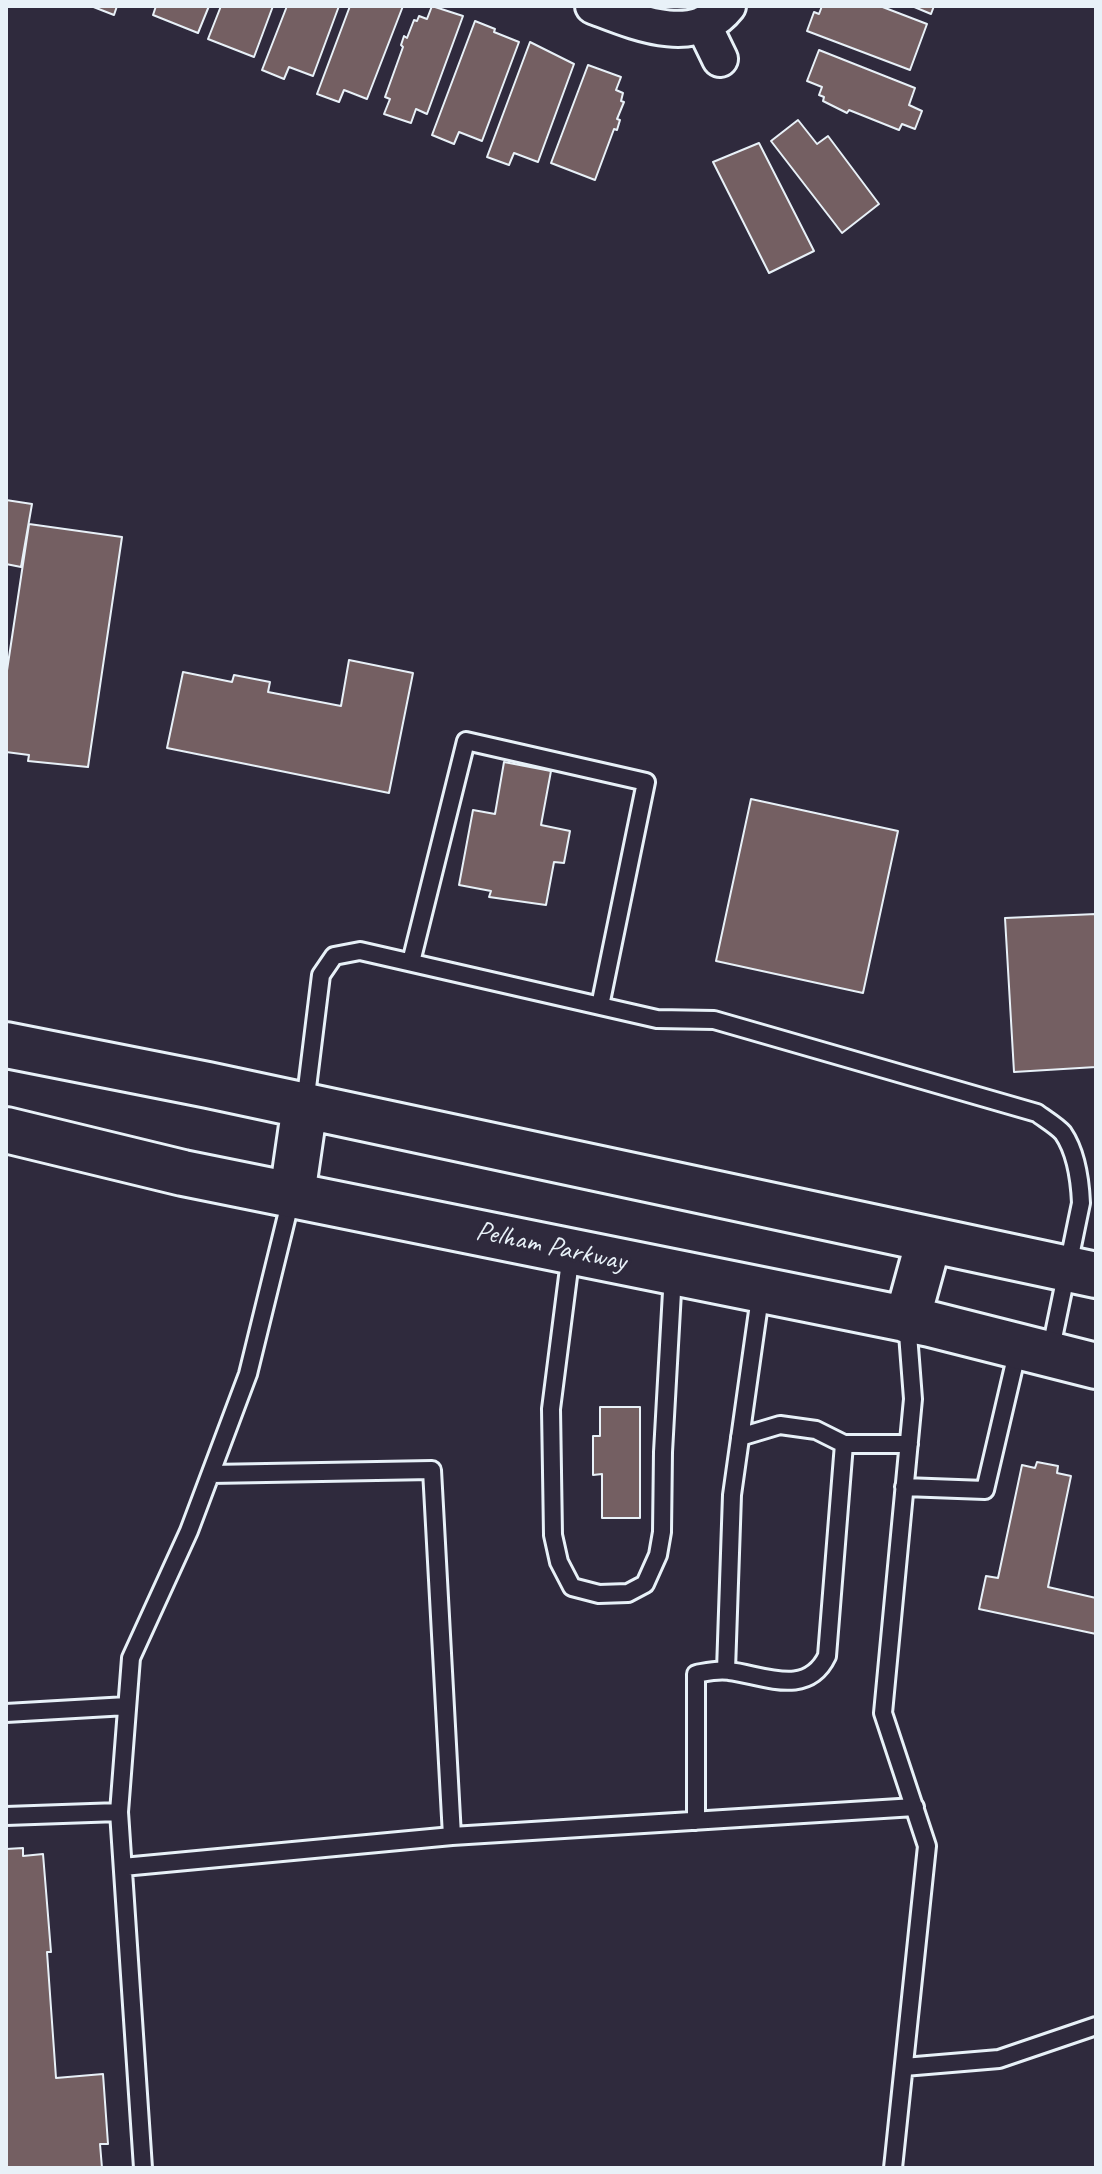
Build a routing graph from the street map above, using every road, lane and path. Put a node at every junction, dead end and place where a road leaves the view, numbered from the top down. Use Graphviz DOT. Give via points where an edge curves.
graph roads {
  1 [pos="593,6"];
  2 [pos="715,15"];
  3 [pos="720,59"];
  4 [pos="411,962"];
  5 [pos="600,1006"];
  6 [pos="6,1045"];
  7 [pos="305,1105"];
  8 [pos="6,1130"];
  9 [pos="292,1195"];
  10 [pos="929,1240"];
  11 [pos="571,1252"];
  12 [pos="673,1272"];
  13 [pos="1083,1272"];
  14 [pos="761,1290"];
  15 [pos="907,1320"];
  16 [pos="1034,1350"];
  17 [pos="1096,1366"];
  18 [pos="740,1437"];
  19 [pos="844,1444"];
  20 [pos="909,1444"];
  21 [pos="211,1474"];
  22 [pos="904,1487"];
  23 [pos="726,1670"];
  24 [pos="127,1706"];
  25 [pos="6,1713"];
  26 [pos="915,1807"];
  27 [pos="119,1812"];
  28 [pos="6,1816"];
  29 [pos="696,1821"];
  30 [pos="452,1836"];
  31 [pos="123,1867"];
  32 [pos="1096,2026"];
  33 [pos="904,2067"];
  34 [pos="143,2168"];
  35 [pos="893,2168"];
  1 -- 2 [label="street" via="672,30"];
  2 -- 3 [label="street"];
  4 -- 5 [label="lane"];
  4 -- 5 [label="lane" via="466,741 631,778 646,782"];
  4 -- 7 [label="lane" via="360,951 334,956 321,975"];
  5 -- 13 [label="lane" via="657,1019 714,1020 1037,1113 1062,1132 1073,1154 1080,1182"];
  6 -- 7 [label="main road"];
  7 -- 9 [label="main road"];
  7 -- 10 [label="main road"];
  8 -- 9 [label="main road, Pelham Parkway"];
  9 -- 11 [label="main road, Pelham Parkway"];
  9 -- 21 [label="lane" via="248,1374"];
  10 -- 13 [label="main road"];
  10 -- 15 [label="main road"];
  11 -- 12 [label="main road, Pelham Parkway"];
  11 -- 12 [label="lane" via="551,1409 553,1535 572,1587 599,1594 628,1593 645,1584 658,1555"];
  12 -- 14 [label="main road, Pelham Parkway"];
  13 -- 16 [label="lane"];
  14 -- 15 [label="main road, Pelham Parkway"];
  14 -- 18 [label="lane"];
  15 -- 16 [label="main road, Pelham Parkway"];
  15 -- 20 [label="lane" via="913,1399"];
  16 -- 17 [label="main road, Pelham Parkway"];
  16 -- 22 [label="lane" via="985,1490"];
  18 -- 19 [label="lane" via="780,1425 816,1430"];
  18 -- 23 [label="lane" via="732,1495"];
  19 -- 20 [label="lane"];
  19 -- 23 [label="lane" via="827,1656 820,1671 786,1681"];
  20 -- 22 [label="lane"];
  21 -- 24 [label="lane" via="131,1658"];
  21 -- 30 [label="lane" via="432,1470"];
  22 -- 26 [label="lane" via="883,1713"];
  23 -- 29 [label="lane" via="696,1674"];
  24 -- 25 [label="lane"];
  24 -- 27 [label="lane"];
  26 -- 29 [label="lane"];
  26 -- 33 [label="lane" via="927,1846"];
  27 -- 28 [label="lane"];
  27 -- 31 [label="lane"];
  29 -- 30 [label="lane"];
  30 -- 31 [label="lane"];
  31 -- 34 [label="lane"];
  32 -- 33 [label="lane" via="999,2059"];
  33 -- 35 [label="lane"];
}
